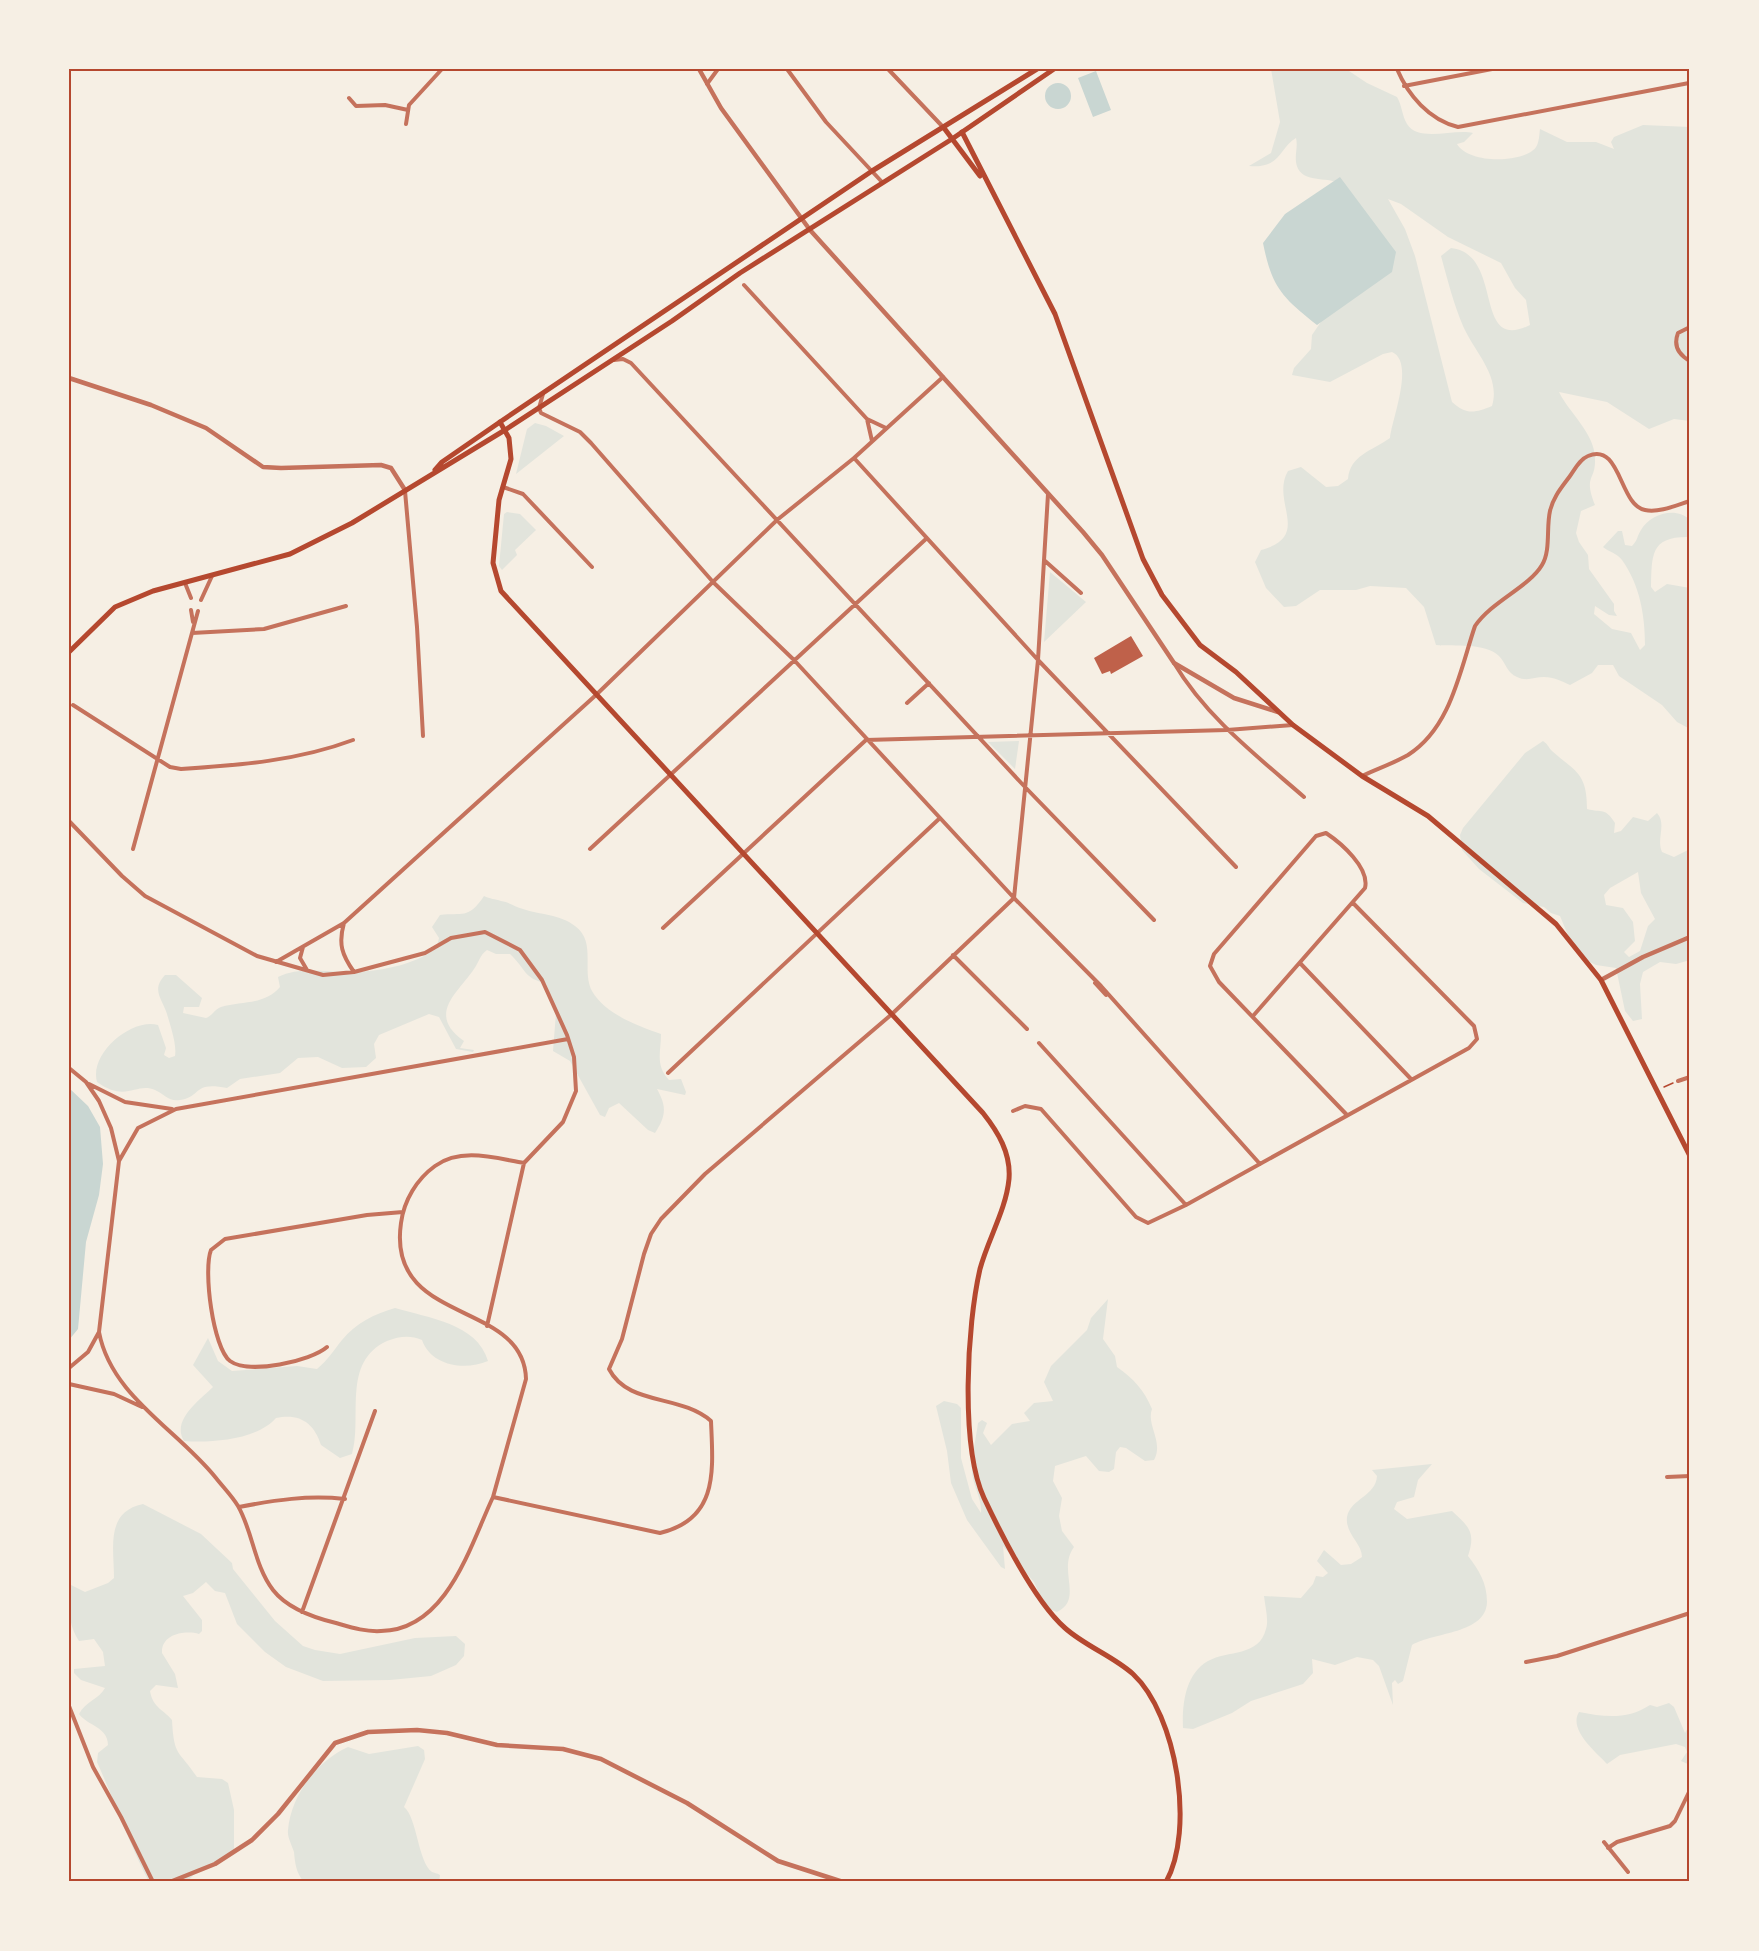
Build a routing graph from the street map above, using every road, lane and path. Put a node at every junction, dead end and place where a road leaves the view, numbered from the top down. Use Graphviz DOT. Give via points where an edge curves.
graph roads {
  1 [pos="442,69"];
  2 [pos="699,69"];
  3 [pos="718,69"];
  4 [pos="787,69"];
  5 [pos="888,69"];
  6 [pos="1037,69"];
  7 [pos="1054,69"];
  8 [pos="1397,69"];
  9 [pos="1492,69"];
  10 [pos="1689,83"];
  11 [pos="707,84"];
  12 [pos="1404,86"];
  13 [pos="349,98"];
  14 [pos="408,110"];
  15 [pos="406,124"];
  16 [pos="944,128"];
  17 [pos="962,132"];
  18 [pos="952,139"];
  19 [pos="872,171"];
  20 [pos="882,182"];
  21 [pos="988,187"];
  22 [pos="802,219"];
  23 [pos="810,230"];
  24 [pos="744,285"];
  25 [pos="1690,327"];
  26 [pos="631,348"];
  27 [pos="612,360"];
  28 [pos="1690,361"];
  29 [pos="631,363"];
  30 [pos="944,377"];
  31 [pos="69,378"];
  32 [pos="543,394"];
  33 [pos="539,408"];
  34 [pos="867,419"];
  35 [pos="500,422"];
  36 [pos="886,428"];
  37 [pos="505,430"];
  38 [pos="872,441"];
  39 [pos="854,458"];
  40 [pos="433,472"];
  41 [pos="503,487"];
  42 [pos="405,490"];
  43 [pos="1048,494"];
  44 [pos="1690,501"];
  45 [pos="777,520"];
  46 [pos="927,538"];
  47 [pos="1044,560"];
  48 [pos="592,567"];
  49 [pos="212,576"];
  50 [pos="184,582"];
  51 [pos="713,582"];
  52 [pos="1081,593"];
  53 [pos="191,598"];
  54 [pos="201,600"];
  55 [pos="854,603"];
  56 [pos="346,606"];
  57 [pos="191,610"];
  58 [pos="198,611"];
  59 [pos="193,626"];
  60 [pos="191,633"];
  61 [pos="69,652"];
  62 [pos="794,660"];
  63 [pos="1038,660"];
  64 [pos="1174,663"];
  65 [pos="929,683"];
  66 [pos="596,695"];
  67 [pos="907,703"];
  68 [pos="73,705"];
  69 [pos="1278,712"];
  70 [pos="1293,725"];
  71 [pos="1227,730"];
  72 [pos="1107,733"];
  73 [pos="977,735"];
  74 [pos="1029,735"];
  75 [pos="423,736"];
  76 [pos="353,740"];
  77 [pos="866,740"];
  78 [pos="158,759"];
  79 [pos="671,774"];
  80 [pos="1362,776"];
  81 [pos="1025,787"];
  82 [pos="1304,797"];
  83 [pos="940,818"];
  84 [pos="69,821"];
  85 [pos="133,849"];
  86 [pos="590,849"];
  87 [pos="743,853"];
  88 [pos="1236,867"];
  89 [pos="1014,898"];
  90 [pos="1353,903"];
  91 [pos="1154,920"];
  92 [pos="344,923"];
  93 [pos="663,928"];
  94 [pos="817,932"];
  95 [pos="1690,937"];
  96 [pos="304,946"];
  97 [pos="953,956"];
  98 [pos="276,962"];
  99 [pos="1300,963"];
  100 [pos="308,971"];
  101 [pos="354,972"];
  102 [pos="1601,980"];
  103 [pos="892,1014"];
  104 [pos="1253,1016"];
  105 [pos="1028,1029"];
  106 [pos="568,1039"];
  107 [pos="1039,1043"];
  108 [pos="69,1068"];
  109 [pos="668,1073"];
  110 [pos="1690,1077"];
  111 [pos="1411,1079"];
  112 [pos="1678,1081"];
  113 [pos="86,1082"];
  114 [pos="1658,1090"];
  115 [pos="176,1109"];
  116 [pos="1013,1111"];
  117 [pos="1347,1115"];
  118 [pos="1690,1156"];
  119 [pos="119,1161"];
  120 [pos="524,1163"];
  121 [pos="1260,1164"];
  122 [pos="1186,1205"];
  123 [pos="403,1212"];
  124 [pos="487,1326"];
  125 [pos="99,1332"];
  126 [pos="327,1347"];
  127 [pos="69,1368"];
  128 [pos="69,1384"];
  129 [pos="144,1408"];
  130 [pos="375,1411"];
  131 [pos="1690,1476"];
  132 [pos="1667,1477"];
  133 [pos="493,1497"];
  134 [pos="345,1499"];
  135 [pos="239,1507"];
  136 [pos="302,1612"];
  137 [pos="1690,1613"];
  138 [pos="1526,1662"];
  139 [pos="69,1706"];
  140 [pos="1690,1790"];
  141 [pos="1604,1842"];
  142 [pos="1608,1848"];
  143 [pos="1628,1872"];
  144 [pos="153,1882"];
  145 [pos="170,1882"];
  146 [pos="843,1882"];
  147 [pos="1166,1882"];
  1 -- 14 [label="street" via="415,95"];
  2 -- 11 [label="street"];
  3 -- 11 [label="street"];
  4 -- 19 [label="street" via="826,122"];
  5 -- 16 [label="street"];
  6 -- 16 [label="main road"];
  7 -- 17 [label="main road"];
  8 -- 12 [label="street"];
  9 -- 12 [label="street"];
  10 -- 12 [label="street" via="1465,127 1444,123"];
  11 -- 22 [label="street"];
  13 -- 14 [label="street" via="356,106 385,105"];
  14 -- 15 [label="street"];
  16 -- 18 [label="main road"];
  16 -- 19 [label="main road"];
  17 -- 18 [label="main road"];
  17 -- 21 [label="main road"];
  18 -- 20 [label="main road"];
  18 -- 21 [label="main road"];
  19 -- 20 [label="street"];
  19 -- 22 [label="main road"];
  20 -- 23 [label="main road"];
  21 -- 69 [label="main road" via="1055,314 1151,577 1200,645"];
  22 -- 23 [label="street"];
  22 -- 32 [label="main road"];
  23 -- 26 [label="main road"];
  23 -- 30 [label="street"];
  24 -- 34 [label="street"];
  25 -- 28 [label="street" via="1678,333 1675,341 1677,350"];
  26 -- 27 [label="main road"];
  26 -- 29 [label="street"];
  27 -- 29 [label="street"];
  27 -- 33 [label="main road"];
  29 -- 45 [label="street"];
  30 -- 36 [label="street"];
  30 -- 43 [label="street"];
  31 -- 42 [label="street" via="206,428 263,467 381,465 391,468"];
  32 -- 33 [label="street"];
  32 -- 35 [label="main road"];
  33 -- 37 [label="main road"];
  33 -- 51 [label="street" via="541,413 580,432"];
  34 -- 36 [label="street"];
  34 -- 38 [label="street"];
  35 -- 37 [label="main road"];
  35 -- 40 [label="main road" via="441,462"];
  36 -- 38 [label="street"];
  37 -- 40 [label="main road"];
  37 -- 41 [label="main road" via="511,459"];
  38 -- 39 [label="street"];
  39 -- 45 [label="street"];
  39 -- 46 [label="street"];
  40 -- 42 [label="main road"];
  41 -- 48 [label="street" via="523,494"];
  41 -- 66 [label="main road" via="493,563 501,591"];
  42 -- 49 [label="main road" via="322,541"];
  42 -- 75 [label="street"];
  43 -- 47 [label="street"];
  43 -- 64 [label="street" via="1102,555"];
  44 -- 80 [label="street" via="1644,510 1628,496 1607,457 1587,456 1554,498 1542,566 1484,613 1474,626 1441,721 1426,741 1408,755"];
  45 -- 51 [label="street"];
  45 -- 55 [label="street"];
  46 -- 55 [label="street"];
  46 -- 63 [label="street"];
  47 -- 52 [label="street"];
  47 -- 63 [label="street"];
  49 -- 50 [label="main road"];
  49 -- 54 [label="street"];
  50 -- 53 [label="street"];
  50 -- 61 [label="main road" via="115,607"];
  51 -- 62 [label="street"];
  51 -- 66 [label="street"];
  55 -- 62 [label="street"];
  55 -- 65 [label="street"];
  56 -- 60 [label="street" via="264,629"];
  57 -- 59 [label="street"];
  58 -- 59 [label="street"];
  59 -- 60 [label="street"];
  60 -- 78 [label="street"];
  62 -- 77 [label="street"];
  62 -- 79 [label="street"];
  63 -- 72 [label="street"];
  63 -- 74 [label="street"];
  64 -- 69 [label="street" via="1234,698"];
  64 -- 71 [label="street" via="1190,691"];
  65 -- 67 [label="street"];
  65 -- 73 [label="street"];
  66 -- 79 [label="main road"];
  66 -- 92 [label="street"];
  68 -- 78 [label="street"];
  69 -- 70 [label="main road"];
  70 -- 71 [label="street"];
  70 -- 80 [label="main road"];
  71 -- 72 [label="street"];
  71 -- 82 [label="street"];
  72 -- 74 [label="street"];
  72 -- 88 [label="street"];
  73 -- 74 [label="street"];
  73 -- 77 [label="street"];
  73 -- 81 [label="street"];
  74 -- 81 [label="street"];
  76 -- 78 [label="street" via="309,754 181,770"];
  77 -- 83 [label="street"];
  77 -- 87 [label="street"];
  78 -- 85 [label="street"];
  79 -- 86 [label="street"];
  79 -- 87 [label="main road"];
  80 -- 102 [label="main road" via="1428,816 1539,908"];
  81 -- 89 [label="street"];
  81 -- 91 [label="street"];
  83 -- 89 [label="street"];
  83 -- 94 [label="street"];
  84 -- 98 [label="street" via="122,876 161,907 218,933 257,957"];
  87 -- 93 [label="street"];
  87 -- 94 [label="main road"];
  89 -- 97 [label="street"];
  89 -- 121 [label="street"];
  90 -- 99 [label="street"];
  90 -- 104 [label="street" via="1365,888 1364,870 1330,836 1320,834 1214,954 1210,966 1213,975"];
  90 -- 111 [label="street" via="1461,1011 1477,1034 1469,1048"];
  92 -- 96 [label="street"];
  92 -- 101 [label="street" via="343,956"];
  94 -- 103 [label="main road"];
  94 -- 109 [label="street"];
  95 -- 102 [label="street"];
  96 -- 98 [label="street"];
  96 -- 100 [label="street" via="300,958"];
  97 -- 103 [label="street"];
  97 -- 105 [label="street"];
  98 -- 100 [label="street"];
  99 -- 104 [label="street"];
  99 -- 111 [label="street"];
  100 -- 101 [label="street" via="322,975"];
  101 -- 106 [label="street" via="425,953 451,938 485,932 520,950 542,980"];
  102 -- 114 [label="main road"];
  103 -- 133 [label="street" via="705,1174 651,1234 622,1339 609,1369 623,1386 698,1410 711,1421 713,1473 697,1516 676,1530 660,1533"];
  103 -- 147 [label="main road" via="983,1113 1005,1149 1009,1179 1006,1197 985,1252 975,1300 970,1432 975,1473 1035,1593 1065,1628 1132,1673 1148,1691 1173,1756 1181,1819 1179,1850"];
  104 -- 117 [label="street"];
  106 -- 115 [label="street"];
  106 -- 120 [label="street" via="574,1057 576,1091 563,1122"];
  107 -- 122 [label="street"];
  108 -- 113 [label="street"];
  110 -- 112 [label="street"];
  111 -- 117 [label="street"];
  112 -- 114 [label="path"];
  113 -- 115 [label="street" via="125,1102"];
  113 -- 119 [label="street" via="106,1113"];
  114 -- 118 [label="main road"];
  115 -- 119 [label="street" via="138,1128"];
  116 -- 122 [label="street" via="1025,1106 1041,1109 1142,1221 1156,1221"];
  117 -- 121 [label="street"];
  119 -- 125 [label="street"];
  120 -- 123 [label="street" via="477,1155 448,1158 417,1184"];
  120 -- 124 [label="street"];
  121 -- 122 [label="street"];
  123 -- 124 [label="street" via="400,1250 409,1275 435,1298"];
  123 -- 126 [label="street" via="225,1239 211,1250 207,1269 220,1346 228,1359 241,1366 269,1365 314,1357"];
  124 -- 133 [label="street" via="515,1343 526,1363 526,1379"];
  125 -- 127 [label="street" via="88,1352"];
  125 -- 129 [label="street" via="113,1370"];
  128 -- 129 [label="street" via="114,1394"];
  129 -- 135 [label="street" via="184,1442"];
  130 -- 134 [label="street"];
  131 -- 132 [label="street"];
  133 -- 136 [label="street" via="439,1603 422,1618 405,1627 360,1630"];
  134 -- 135 [label="street" via="297,1498"];
  134 -- 136 [label="street"];
  135 -- 136 [label="street" via="266,1580 274,1592"];
  137 -- 138 [label="street" via="1557,1656"];
  139 -- 144 [label="street" via="93,1767"];
  140 -- 142 [label="street" via="1670,1826"];
  141 -- 142 [label="street"];
  142 -- 143 [label="street"];
  145 -- 146 [label="street" via="215,1864 252,1840 335,1743 368,1732 417,1730 497,1745 563,1749 601,1759 687,1803 778,1861"];
}
